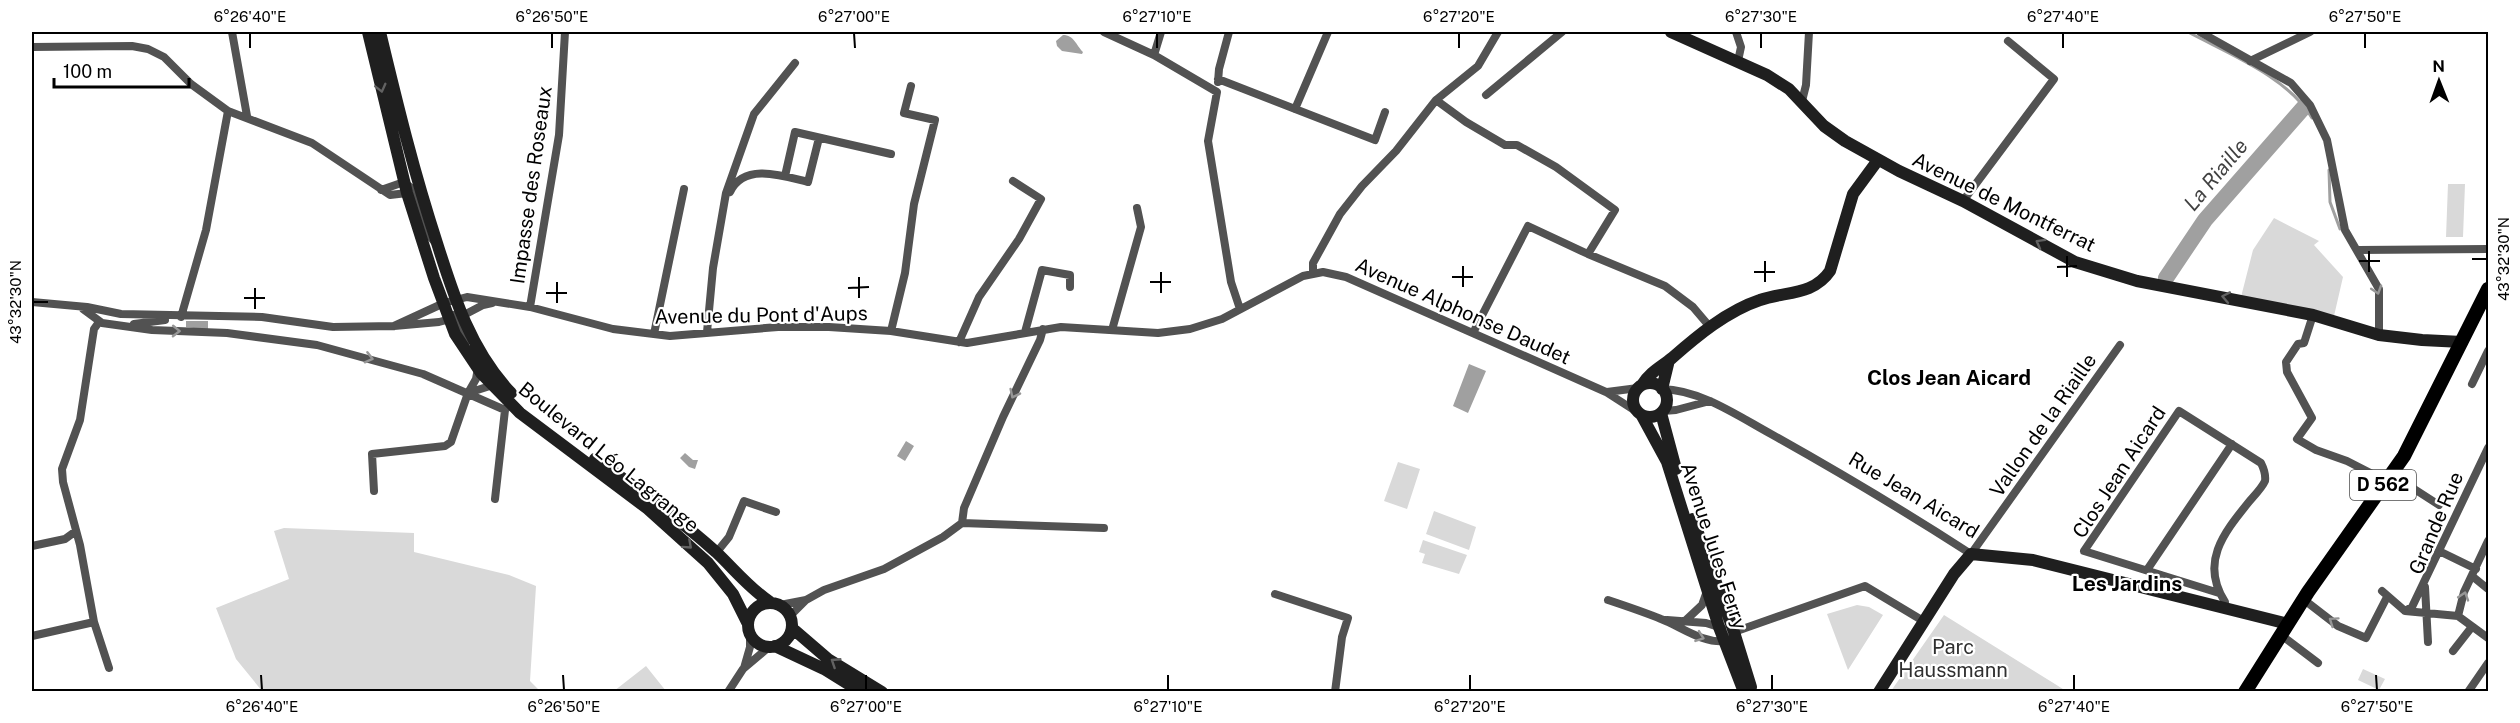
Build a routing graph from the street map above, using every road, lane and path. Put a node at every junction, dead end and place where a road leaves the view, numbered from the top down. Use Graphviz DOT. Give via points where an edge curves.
graph roads {
  1 [pos="232,32"];
  2 [pos="368,32"];
  3 [pos="380,32"];
  4 [pos="565,32"];
  5 [pos="1104,32"];
  6 [pos="1161,32"];
  7 [pos="1229,32"];
  8 [pos="1328,32"];
  9 [pos="1498,32"];
  10 [pos="1562,32"];
  11 [pos="1671,32"];
  12 [pos="1736,32"];
  13 [pos="1809,32"];
  14 [pos="2200,32"];
  15 [pos="2310,32"];
  16 [pos="2008,41"];
  17 [pos="32,47"];
  18 [pos="1154,55"];
  19 [pos="1738,61"];
  20 [pos="2250,61"];
  21 [pos="795,63"];
  22 [pos="1218,79"];
  23 [pos="911,86"];
  24 [pos="1217,92"];
  25 [pos="1486,95"];
  26 [pos="1436,100"];
  27 [pos="1802,101"];
  28 [pos="1295,109"];
  29 [pos="228,111"];
  30 [pos="1385,112"];
  31 [pos="246,116"];
  32 [pos="819,138"];
  33 [pos="891,154"];
  34 [pos="1878,160"];
  35 [pos="785,176"];
  36 [pos="1013,181"];
  37 [pos="410,184"];
  38 [pos="684,189"];
  39 [pos="1963,201"];
  40 [pos="1137,208"];
  41 [pos="723,209"];
  42 [pos="2488,249"];
  43 [pos="2358,250"];
  44 [pos="1588,254"];
  45 [pos="1313,274"];
  46 [pos="1070,287"];
  47 [pos="2488,289"];
  48 [pos="32,302"];
  49 [pos="450,302"];
  50 [pos="495,302"];
  51 [pos="530,307"];
  52 [pos="1240,309"];
  53 [pos="121,314"];
  54 [pos="2313,315"];
  55 [pos="100,317"];
  56 [pos="181,317"];
  57 [pos="456,318"];
  58 [pos="118,325"];
  59 [pos="394,326"];
  60 [pos="1710,327"];
  61 [pos="1043,329"];
  62 [pos="1112,330"];
  63 [pos="891,331"];
  64 [pos="707,332"];
  65 [pos="1025,332"];
  66 [pos="1473,333"];
  67 [pos="654,334"];
  68 [pos="2379,335"];
  69 [pos="959,342"];
  70 [pos="2462,342"];
  71 [pos="2120,345"];
  72 [pos="2488,351"];
  73 [pos="1669,360"];
  74 [pos="482,366"];
  75 [pos="2485,369"];
  76 [pos="2472,384"];
  77 [pos="493,385"];
  78 [pos="1640,387"];
  79 [pos="1662,389"];
  80 [pos="1606,392"];
  81 [pos="468,393"];
  82 [pos="1710,401"];
  83 [pos="508,407"];
  84 [pos="1676,410"];
  85 [pos="1662,412"];
  86 [pos="1640,414"];
  87 [pos="1666,427"];
  88 [pos="2232,444"];
  89 [pos="2488,448"];
  90 [pos="2388,478"];
  91 [pos="374,491"];
  92 [pos="495,498"];
  93 [pos="2439,505"];
  94 [pos="776,512"];
  95 [pos="962,523"];
  96 [pos="1104,528"];
  97 [pos="76,531"];
  98 [pos="2488,541"];
  99 [pos="32,546"];
  100 [pos="2439,551"];
  101 [pos="716,552"];
  102 [pos="1971,554"];
  103 [pos="2147,570"];
  104 [pos="2474,573"];
  105 [pos="2425,584"];
  106 [pos="2488,589"];
  107 [pos="1707,590"];
  108 [pos="2219,593"];
  109 [pos="1275,594"];
  110 [pos="2304,599"];
  111 [pos="806,600"];
  112 [pos="1608,600"];
  113 [pos="775,604"];
  114 [pos="2224,607"];
  115 [pos="2405,611"];
  116 [pos="2426,615"];
  117 [pos="2458,616"];
  118 [pos="1664,620"];
  119 [pos="1685,621"];
  120 [pos="94,622"];
  121 [pos="747,622"];
  122 [pos="791,622"];
  123 [pos="1925,622"];
  124 [pos="2287,626"];
  125 [pos="1719,627"];
  126 [pos="2471,628"];
  127 [pos="1734,632"];
  128 [pos="32,636"];
  129 [pos="750,636"];
  130 [pos="2488,638"];
  131 [pos="1725,642"];
  132 [pos="2428,642"];
  133 [pos="772,647"];
  134 [pos="2453,651"];
  135 [pos="2318,663"];
  136 [pos="2488,663"];
  137 [pos="109,668"];
  138 [pos="743,669"];
  139 [pos="2486,675"];
  140 [pos="728,692"];
  141 [pos="861,692"];
  142 [pos="882,692"];
  143 [pos="1335,692"];
  144 [pos="1744,692"];
  145 [pos="1752,692"];
  146 [pos="1880,692"];
  147 [pos="2245,692"];
  148 [pos="2468,692"];
  1 -- 31 [label="street"];
  2 -- 37 [label="street, one-way"];
  3 -- 37 [label="street"];
  4 -- 51 [label="street, Impasse des Roseaux" via="559,135"];
  5 -- 18 [label="street"];
  6 -- 18 [label="street"];
  7 -- 22 [label="street"];
  8 -- 28 [label="street"];
  9 -- 26 [label="street" via="1478,66"];
  10 -- 25 [label="street"];
  11 -- 19 [label="street, Avenue de Montferrat"];
  12 -- 19 [label="street" via="1741,47"];
  13 -- 27 [label="street"];
  14 -- 20 [label="street"];
  15 -- 20 [label="street"];
  16 -- 39 [label="street" via="2054,79"];
  17 -- 29 [label="street" via="148,48"];
  18 -- 24 [label="street"];
  19 -- 27 [label="street, Avenue de Montferrat" via="1786,86"];
  20 -- 43 [label="street" via="2290,83 2319,122 2327,140 2345,230"];
  21 -- 41 [label="street" via="754,114"];
  22 -- 24 [label="street"];
  22 -- 28 [label="street"];
  23 -- 63 [label="street" via="904,113 934,120"];
  24 -- 52 [label="street" via="1208,141 1231,282"];
  26 -- 44 [label="street" via="1505,145 1517,146 1556,167 1615,210"];
  26 -- 45 [label="street" via="1340,214 1313,263"];
  27 -- 34 [label="street, Avenue de Montferrat" via="1824,126"];
  28 -- 30 [label="street" via="1375,140"];
  29 -- 31 [label="street"];
  29 -- 56 [label="street" via="206,230"];
  31 -- 37 [label="street" via="312,143 381,190"];
  32 -- 33 [label="street"];
  32 -- 35 [label="street" via="808,182"];
  32 -- 35 [label="street" via="795,132"];
  34 -- 39 [label="street, Avenue de Montferrat"];
  34 -- 60 [label="street" via="1853,194 1830,271 1824,279 1808,290 1760,300"];
  35 -- 41 [label="street" via="747,176 733,186"];
  36 -- 69 [label="street" via="1041,199 980,297"];
  37 -- 49 [label="street" via="423,243"];
  37 -- 49 [label="street" via="438,246"];
  38 -- 67 [label="street"];
  54 -- 39 [label="street, Avenue de Montferrat, one-way" via="2106,273 2075,262"];
  40 -- 62 [label="street" via="1141,227"];
  41 -- 64 [label="street" via="712,268"];
  42 -- 43 [label="street"];
  43 -- 68 [label="street, one-way" via="2379,289"];
  44 -- 60 [label="street" via="1665,286 1693,307"];
  44 -- 66 [label="street" via="1528,226"];
  45 -- 52 [label="street, Avenue Alphonse Daudet" via="1287,283"];
  45 -- 66 [label="street, Avenue Alphonse Daudet" via="1346,277"];
  46 -- 65 [label="street" via="1071,275 1042,270"];
  47 -- 70 [label="main road, D 562"];
  48 -- 55 [label="street" via="87,307"];
  49 -- 50 [label="street, Avenue du Pont d'Aups" via="467,297"];
  49 -- 57 [label="street, Boulevard Léo Lagrange"];
  49 -- 59 [label="street, Avenue du Pont d'Aups"];
  50 -- 51 [label="street, Avenue du Pont d'Aups"];
  50 -- 57 [label="street, Avenue du Pont d'Aups"];
  51 -- 67 [label="street, Avenue du Pont d'Aups" via="613,329"];
  52 -- 62 [label="street, Avenue du Pont d'Aups" via="1208,324 1173,332"];
  53 -- 55 [label="street, Avenue du Pont d'Aups"];
  53 -- 56 [label="street, Avenue du Pont d'Aups"];
  53 -- 58 [label="street" via="124,320"];
  54 -- 68 [label="street, Avenue de Montferrat"];
  54 -- 90 [label="street" via="2304,343 2298,344 2286,362 2287,372 2312,418 2297,439"];
  55 -- 58 [label="street"];
  55 -- 97 [label="street" via="94,329 80,420 62,469"];
  56 -- 58 [label="street, Avenue du Pont d'Aups"];
  56 -- 59 [label="street, Avenue du Pont d'Aups" via="262,317 333,327"];
  57 -- 59 [label="street, Avenue du Pont d'Aups"];
  57 -- 74 [label="street, Boulevard Léo Lagrange"];
  58 -- 81 [label="street, one-way" via="317,345 423,374"];
  60 -- 73 [label="street"];
  61 -- 62 [label="street, Avenue du Pont d'Aups"];
  61 -- 65 [label="street, Avenue du Pont d'Aups"];
  61 -- 95 [label="street, one-way" via="964,507"];
  63 -- 64 [label="street, Avenue du Pont d'Aups" via="809,327"];
  63 -- 69 [label="street, Avenue du Pont d'Aups"];
  64 -- 67 [label="street, Avenue du Pont d'Aups"];
  65 -- 69 [label="street, Avenue du Pont d'Aups"];
  66 -- 80 [label="street, Avenue Alphonse Daudet"];
  68 -- 70 [label="street, Avenue de Montferrat"];
  70 -- 90 [label="main road, D 562" via="2404,456"];
  71 -- 102 [label="street, Vallon de la Riaille"];
  72 -- 75 [label="street"];
  73 -- 78 [label="street" via="1647,376"];
  73 -- 79 [label="street"];
  74 -- 77 [label="street, Boulevard Léo Lagrange"];
  74 -- 81 [label="street"];
  74 -- 101 [label="street, Boulevard Léo Lagrange" via="547,426 655,501"];
  75 -- 76 [label="street"];
  77 -- 81 [label="street"];
  77 -- 83 [label="street, Boulevard Léo Lagrange"];
  78 -- 79 [label="street" via="1653,384"];
  78 -- 80 [label="street"];
  78 -- 86 [label="street" via="1633,400"];
  79 -- 82 [label="street, Rue Jean Aicard"];
  79 -- 85 [label="street" via="1667,400"];
  80 -- 86 [label="street, Avenue Alphonse Daudet"];
  81 -- 83 [label="street"];
  81 -- 91 [label="street" via="452,442 372,454"];
  82 -- 84 [label="street"];
  82 -- 102 [label="street, Rue Jean Aicard" via="1880,496"];
  83 -- 92 [label="street"];
  83 -- 121 [label="street, Boulevard Léo Lagrange, one-way" via="648,509 708,563 733,594"];
  84 -- 85 [label="street"];
  84 -- 87 [label="street"];
  85 -- 86 [label="street" via="1655,417"];
  85 -- 87 [label="street, Avenue Jules Ferry"];
  86 -- 107 [label="street, Avenue Jules Ferry" via="1666,462"];
  87 -- 127 [label="street, Avenue Jules Ferry" via="1678,476"];
  88 -- 103 [label="street"];
  88 -- 103 [label="street, Clos Jean Aicard" via="2179,411 2084,551"];
  88 -- 108 [label="street, Clos Jean Aicard" via="2261,463 2265,472 2264,483 2217,548 2213,566"];
  89 -- 100 [label="street, Grande Rue"];
  90 -- 93 [label="street"];
  90 -- 110 [label="main road, D 562"];
  94 -- 101 [label="street" via="744,501 729,537"];
  95 -- 96 [label="street"];
  95 -- 111 [label="street" via="884,569"];
  97 -- 99 [label="street" via="65,539"];
  97 -- 120 [label="street"];
  98 -- 104 [label="street"];
  100 -- 104 [label="street"];
  100 -- 105 [label="street, Grande Rue"];
  101 -- 113 [label="street, Boulevard Léo Lagrange" via="755,592"];
  102 -- 114 [label="street, Rue Jean Aicard" via="2033,560"];
  102 -- 123 [label="street" via="1954,573"];
  103 -- 108 [label="street, Clos Jean Aicard"];
  104 -- 106 [label="street"];
  117 -- 104 [label="street, one-way"];
  105 -- 115 [label="street" via="2412,607"];
  105 -- 116 [label="street, Grande Rue"];
  107 -- 119 [label="street" via="1702,605"];
  107 -- 125 [label="street, Avenue Jules Ferry"];
  108 -- 114 [label="street, Clos Jean Aicard"];
  109 -- 143 [label="street" via="1348,618"];
  115 -- 110 [label="street, one-way" via="2385,594 2366,638 2338,626"];
  110 -- 124 [label="main road, D 562"];
  111 -- 113 [label="street"];
  111 -- 122 [label="street"];
  112 -- 118 [label="street"];
  113 -- 121 [label="street" via="758,606"];
  113 -- 122 [label="street"];
  114 -- 124 [label="street, Rue Jean Aicard"];
  115 -- 116 [label="street"];
  116 -- 117 [label="street"];
  116 -- 132 [label="street, Grande Rue"];
  117 -- 126 [label="street"];
  118 -- 119 [label="street"];
  118 -- 131 [label="street, one-way" via="1701,637"];
  119 -- 125 [label="street"];
  120 -- 128 [label="street"];
  120 -- 137 [label="street"];
  121 -- 129 [label="street"];
  122 -- 133 [label="street" via="786,639"];
  142 -- 122 [label="street, one-way" via="828,659"];
  123 -- 127 [label="street" via="1865,586"];
  123 -- 146 [label="street"];
  124 -- 135 [label="street"];
  124 -- 147 [label="main road, D 562"];
  125 -- 127 [label="street"];
  125 -- 131 [label="street, Avenue Jules Ferry"];
  126 -- 130 [label="street"];
  126 -- 134 [label="street"];
  127 -- 131 [label="street"];
  127 -- 145 [label="street, Avenue Jules Ferry"];
  129 -- 133 [label="street" via="758,644"];
  129 -- 138 [label="street"];
  131 -- 144 [label="street, Avenue Jules Ferry"];
  133 -- 138 [label="street"];
  133 -- 141 [label="street" via="824,669"];
  136 -- 139 [label="street"];
  138 -- 140 [label="street"];
  139 -- 148 [label="street"];
}
